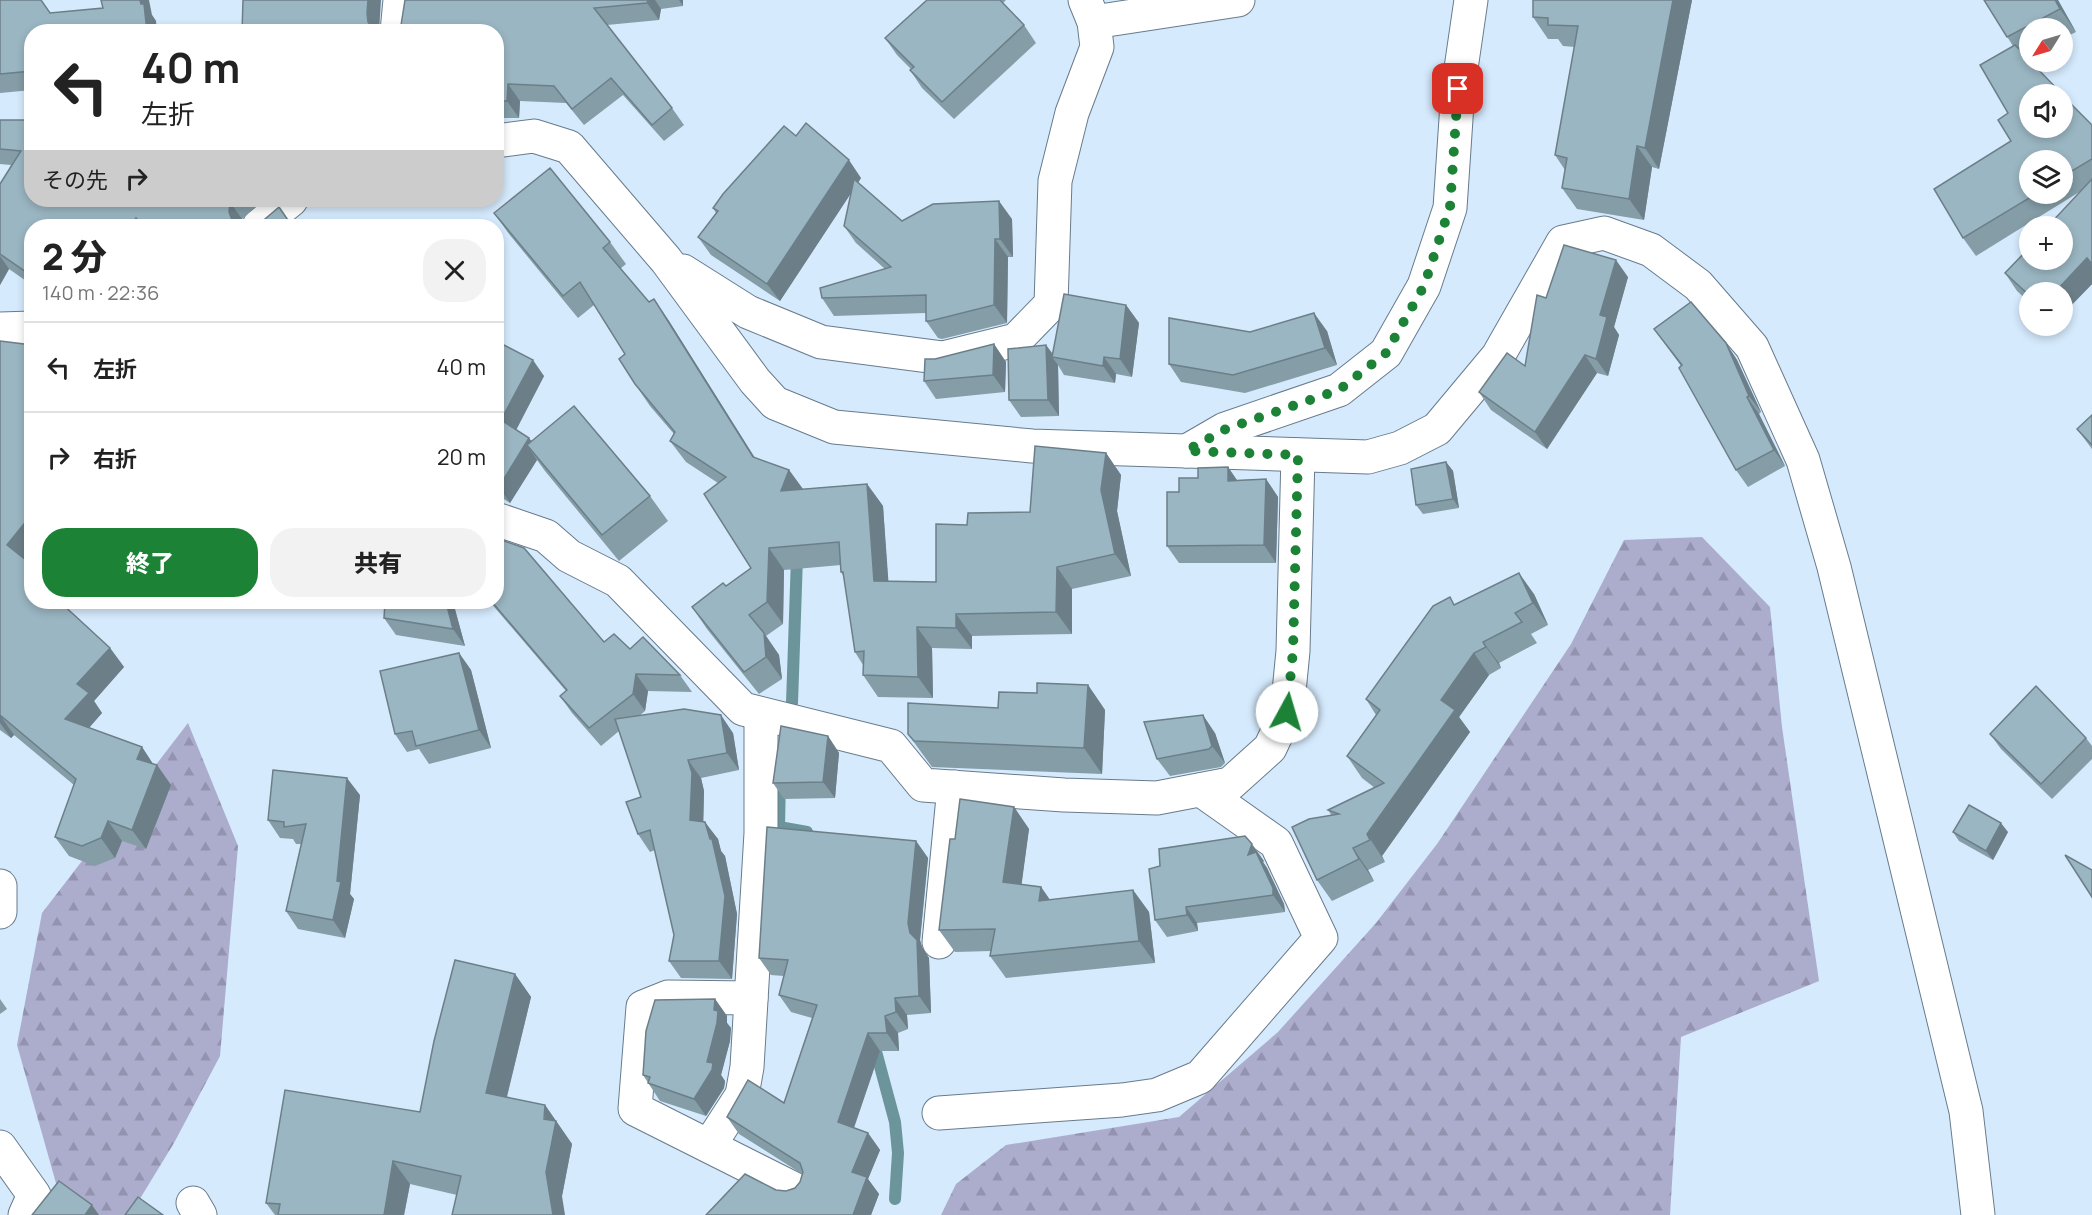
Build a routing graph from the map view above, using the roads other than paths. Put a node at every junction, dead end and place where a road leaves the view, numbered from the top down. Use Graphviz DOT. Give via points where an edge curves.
graph roads {
  1 [pos="400,0"];
  2 [pos="1239,0"];
  3 [pos="1471,0"];
  4 [pos="1090,11"];
  5 [pos="398,24"];
  6 [pos="504,140"];
  7 [pos="282,207"];
  8 [pos="268,219"];
  9 [pos="666,260"];
  10 [pos="24,328"];
  11 [pos="0,329"];
  12 [pos="1186,451"];
  13 [pos="1298,455"];
  14 [pos="504,522"];
  15 [pos="761,714"];
  16 [pos="954,787"];
  17 [pos="1201,790"];
  18 [pos="0,886"];
  19 [pos="0,912"];
  20 [pos="939,942"];
  21 [pos="751,998"];
  22 [pos="939,1113"];
  23 [pos="709,1146"];
  24 [pos="0,1147"];
  25 [pos="796,1190"];
  26 [pos="25,1215"];
  27 [pos="1977,1215"];
  1 -- 5 [label="street"];
  2 -- 4 [label="street"];
  3 -- 12 [label="street" via="1458,89 1450,207 1424,286 1386,353 1339,390 1226,429"];
  4 -- 9 [label="street" via="1097,47 1072,113 1055,181 1051,304 1016,340 943,358 821,342 747,312"];
  6 -- 9 [label="street" via="534,136 569,147"];
  7 -- 8 [label="street"];
  9 -- 12 [label="street" via="775,403 834,427 1032,446"];
  10 -- 11 [label="street"];
  12 -- 13 [label="street"];
  13 -- 17 [label="street" via="1293,651 1287,712 1270,748 1230,784"];
  13 -- 27 [label="street" via="1368,458 1400,448 1437,429 1498,356 1563,242 1604,233 1651,250 1698,285 1752,347 1803,460 1834,567 1966,1111"];
  14 -- 15 [label="street" via="546,536 569,556 618,581 743,709"];
  15 -- 16 [label="street" via="891,746 923,785"];
  15 -- 21 [label="street" via="761,833"];
  16 -- 17 [label="street" via="1157,798"];
  16 -- 20 [label="street"];
  17 -- 22 [label="street" via="1276,843 1321,938 1200,1077 1157,1095 1122,1100"];
  18 -- 19 [label="street"];
  21 -- 23 [label="street" via="742,1095"];
  21 -- 23 [label="street" via="668,997 643,1007 635,1109"];
  23 -- 25 [label="street"];
  24 -- 26 [label="street" via="34,1195"];
}
